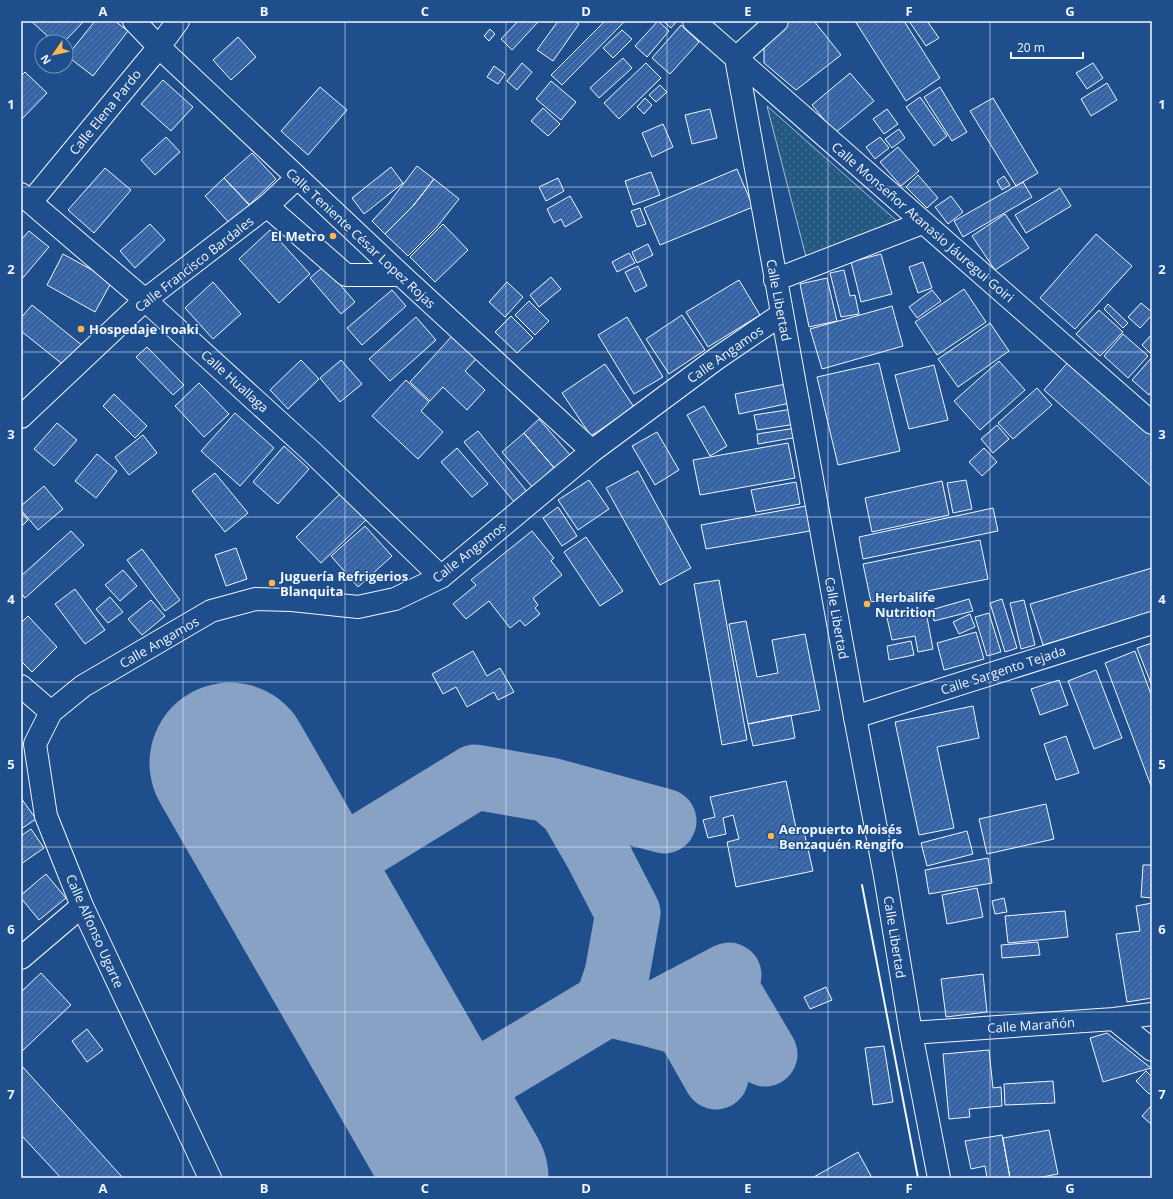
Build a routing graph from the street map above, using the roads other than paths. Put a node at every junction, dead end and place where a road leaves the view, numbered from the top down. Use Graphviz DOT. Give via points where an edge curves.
graph roads {
  1 [pos="134,21"];
  2 [pos="178,21"];
  3 [pos="694,21"];
  4 [pos="777,21"];
  5 [pos="159,47"];
  6 [pos="736,58"];
  7 [pos="298,178"];
  8 [pos="26,198"];
  9 [pos="267,206"];
  10 [pos="922,223"];
  11 [pos="401,275"];
  12 [pos="775,280"];
  13 [pos="145,300"];
  14 [pos="782,314"];
  15 [pos="1148,411"];
  16 [pos="21,417"];
  17 [pos="592,451"];
  18 [pos="440,577"];
  19 [pos="1152,623"];
  20 [pos="21,686"];
  21 [pos="51,712"];
  22 [pos="855,717"];
  23 [pos="82,906"];
  24 [pos="21,958"];
  25 [pos="1152,1014"];
  26 [pos="1114,1019"];
  27 [pos="911,1033"];
  28 [pos="1152,1050"];
  29 [pos="210,1178"];
  30 [pos="939,1178"];
  1 -- 5 [label="main road, Calle Teniente César Lopez Rojas"];
  2 -- 5 [label="main road, Calle Elena Pardo"];
  3 -- 6 [label="main road, Calle Monseñor Atanasio Jáuregui Goiri"];
  4 -- 6 [label="main road"];
  5 -- 7 [label="main road, Calle Teniente César Lopez Rojas"];
  5 -- 8 [label="main road, Calle Elena Pardo"];
  6 -- 10 [label="main road, Calle Monseñor Atanasio Jáuregui Goiri"];
  6 -- 12 [label="main road, Calle Libertad"];
  7 -- 9 [label="main road, Calle Francisco Bardales"];
  7 -- 11 [label="main road, Calle Teniente César Lopez Rojas"];
  8 -- 13 [label="main road, Calle Huallaga"];
  9 -- 11 [label="main road" via="346,275"];
  9 -- 13 [label="main road, Calle Francisco Bardales"];
  10 -- 12 [label="main road"];
  10 -- 15 [label="main road, Calle Monseñor Atanasio Jáuregui Goiri"];
  11 -- 17 [label="main road, Calle Teniente César Lopez Rojas"];
  12 -- 14 [label="main road, Calle Libertad"];
  13 -- 16 [label="main road, Calle Francisco Bardales"];
  13 -- 18 [label="main road, Calle Huallaga" via="312,452"];
  14 -- 17 [label="main road, Calle Angamos" via="716,359"];
  14 -- 22 [label="main road, Calle Libertad"];
  17 -- 18 [label="main road, Calle Angamos"];
  18 -- 21 [label="main road, Calle Angamos" via="395,599 358,607 255,599 211,612 83,686"];
  19 -- 22 [label="main road, Calle Sargento Tejada"];
  20 -- 21 [label="main road"];
  21 -- 23 [label="main road, Calle Alfonso Ugarte" via="35,744 39,778 46,816"];
  22 -- 27 [label="main road, Calle Libertad"];
  23 -- 24 [label="main road"];
  23 -- 29 [label="main road, Calle Alfonso Ugarte"];
  25 -- 26 [label="main road, Calle Marañón"];
  26 -- 27 [label="main road, Calle Marañón"];
  26 -- 28 [label="main road"];
  27 -- 30 [label="main road, Calle Libertad"];
}
